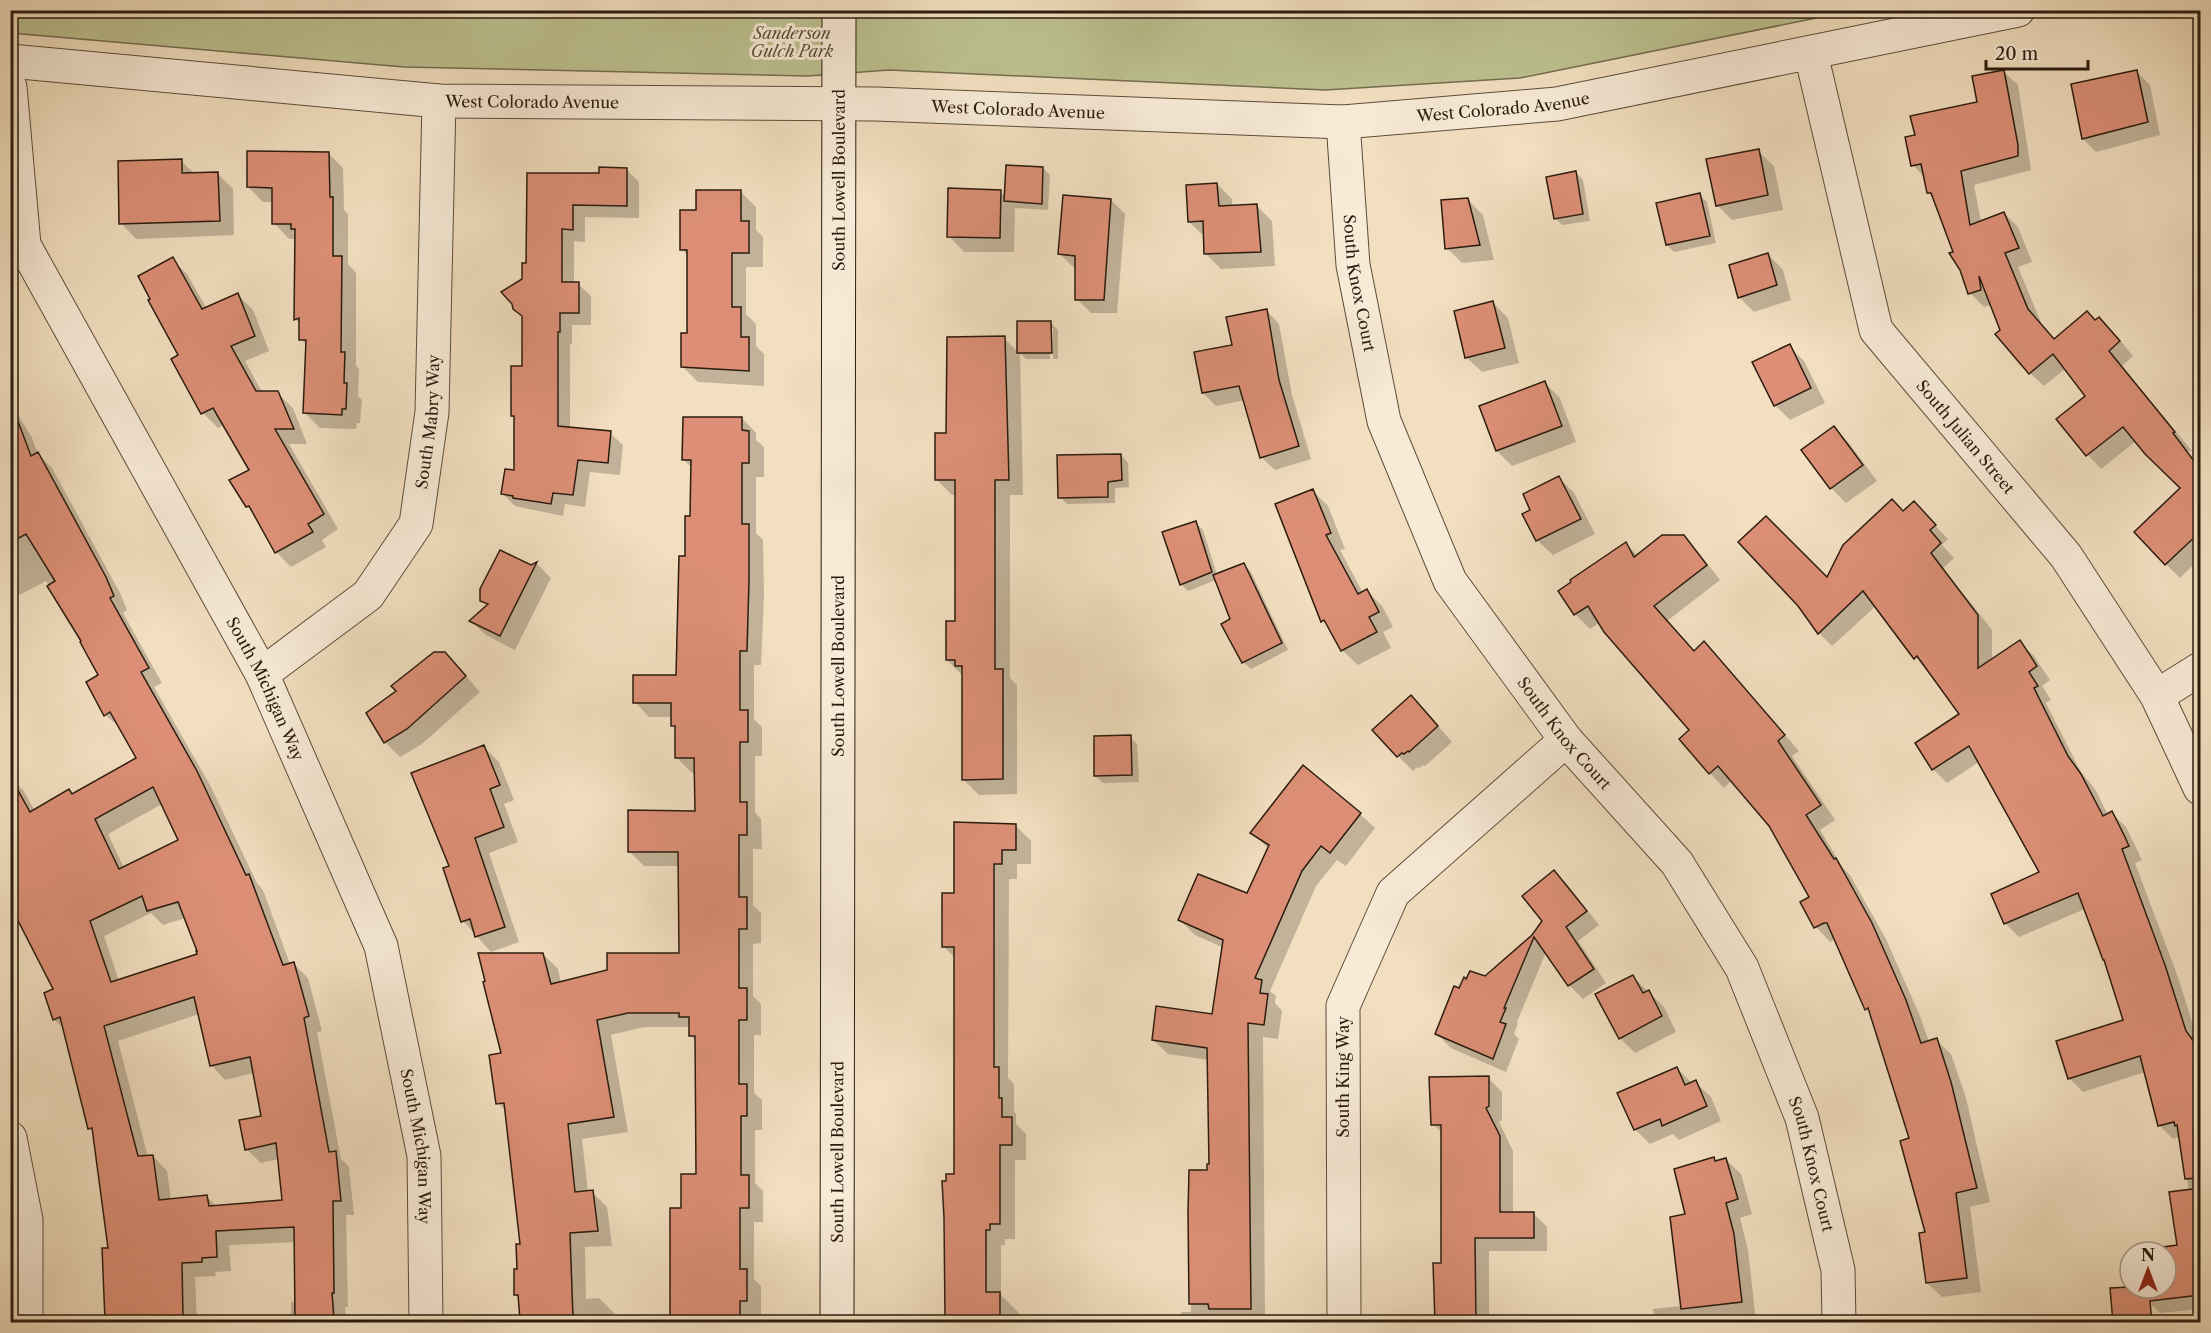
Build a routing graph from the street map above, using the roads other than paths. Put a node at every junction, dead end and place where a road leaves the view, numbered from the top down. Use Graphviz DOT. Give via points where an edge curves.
graph roads {
  1 [pos="839,10"];
  2 [pos="2018,10"];
  3 [pos="1811,54"];
  4 [pos="10,61"];
  5 [pos="10,87"];
  6 [pos="440,102"];
  7 [pos="839,104"];
  8 [pos="1342,122"];
  9 [pos="2200,669"];
  10 [pos="262,674"];
  11 [pos="2157,696"];
  12 [pos="1566,740"];
  13 [pos="2200,788"];
  14 [pos="10,1138"];
  15 [pos="26,1323"];
  16 [pos="426,1323"];
  17 [pos="837,1323"];
  18 [pos="1344,1323"];
  19 [pos="1839,1323"];
  1 -- 7 [label="street, South Lowell Boulevard"];
  2 -- 3 [label="street, West Colorado Avenue"];
  3 -- 8 [label="street, West Colorado Avenue" via="1557,104"];
  3 -- 11 [label="street, South Julian Street" via="1876,330 2066,556"];
  4 -- 6 [label="street, West Colorado Avenue"];
  5 -- 10 [label="street, South Michigan Way" via="24,245"];
  6 -- 7 [label="street, West Colorado Avenue"];
  6 -- 10 [label="street, South Mabry Way" via="432,412 416,524 368,595"];
  7 -- 8 [label="street, West Colorado Avenue"];
  7 -- 17 [label="street, South Lowell Boulevard"];
  8 -- 12 [label="street, South Knox Court" via="1353,265 1384,422 1450,581"];
  9 -- 11 [label="street"];
  10 -- 16 [label="street, South Michigan Way" via="381,946 424,1156"];
  11 -- 13 [label="street, South Julian Street"];
  12 -- 18 [label="street, South King Way" via="1393,893 1342,1006"];
  12 -- 19 [label="street, South Knox Court" via="1677,863 1742,968 1802,1119 1838,1270"];
  14 -- 15 [label="street" via="26,1220"];
}
